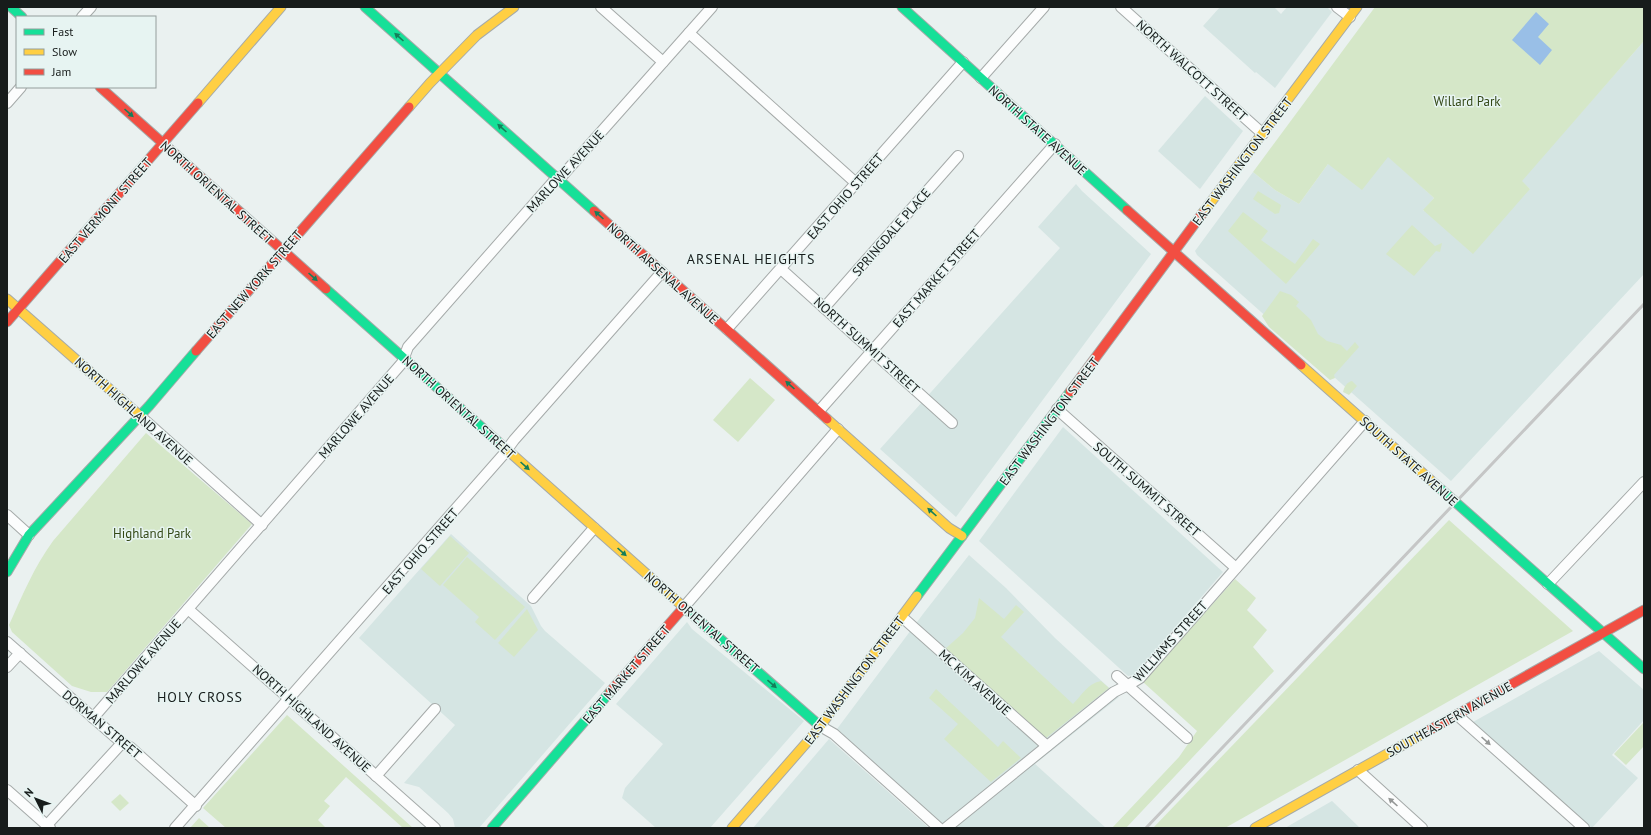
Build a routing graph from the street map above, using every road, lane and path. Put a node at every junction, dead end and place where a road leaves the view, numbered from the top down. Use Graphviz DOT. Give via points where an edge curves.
graph roads {
  1 [pos="11,7"];
  2 [pos="91,7"];
  3 [pos="281,7"];
  4 [pos="514,7"];
  5 [pos="601,7"];
  6 [pos="712,7"];
  7 [pos="902,7"];
  8 [pos="1044,7"];
  9 [pos="1121,7"];
  10 [pos="1337,7"];
  11 [pos="1357,7"];
  12 [pos="368,8"];
  13 [pos="21,16"];
  14 [pos="83,16"];
  15 [pos="1350,17"];
  16 [pos="689,33"];
  17 [pos="663,62"];
  18 [pos="963,62"];
  19 [pos="440,73"];
  20 [pos="981,78"];
  21 [pos="20,88"];
  22 [pos="101,88"];
  23 [pos="7,103"];
  24 [pos="1263,134"];
  25 [pos="163,143"];
  26 [pos="1054,144"];
  27 [pos="958,156"];
  28 [pos="558,179"];
  29 [pos="856,183"];
  30 [pos="284,251"];
  31 [pos="1175,252"];
  32 [pos="781,269"];
  33 [pos="662,272"];
  34 [pos="7,298"];
  35 [pos="19,308"];
  36 [pos="824,308"];
  37 [pos="7,322"];
  38 [pos="727,329"];
  39 [pos="872,350"];
  40 [pos="405,358"];
  41 [pos="1057,409"];
  42 [pos="819,411"];
  43 [pos="140,416"];
  44 [pos="1365,421"];
  45 [pos="952,422"];
  46 [pos="838,429"];
  47 [pos="507,450"];
  48 [pos="1644,482"];
  49 [pos="7,515"];
  50 [pos="262,525"];
  51 [pos="594,528"];
  52 [pos="29,535"];
  53 [pos="962,536"];
  54 [pos="1236,568"];
  55 [pos="7,572"];
  56 [pos="1548,584"];
  57 [pos="533,598"];
  58 [pos="684,607"];
  59 [pos="188,609"];
  60 [pos="1644,610"];
  61 [pos="902,617"];
  62 [pos="1603,632"];
  63 [pos="7,642"];
  64 [pos="20,653"];
  65 [pos="7,667"];
  66 [pos="1644,669"];
  67 [pos="1117,676"];
  68 [pos="1128,685"];
  69 [pos="289,699"];
  70 [pos="435,709"];
  71 [pos="1457,715"];
  72 [pos="93,718"];
  73 [pos="820,726"];
  74 [pos="1187,738"];
  75 [pos="122,743"];
  76 [pos="1047,746"];
  77 [pos="1358,770"];
  78 [pos="376,776"];
  79 [pos="7,790"];
  80 [pos="196,806"];
  81 [pos="48,827"];
  82 [pos="1258,827"];
  83 [pos="175,828"];
  84 [pos="435,828"];
  85 [pos="492,828"];
  86 [pos="732,828"];
  87 [pos="939,828"];
  88 [pos="946,828"];
  89 [pos="1422,828"];
  90 [pos="1584,828"];
  1 -- 13 [label="street"];
  2 -- 14 [label="street"];
  3 -- 25 [label="street, EAST VERMONT STREET"];
  4 -- 19 [label="street, EAST NEW YORK STREET" via="477,35"];
  5 -- 17 [label="street"];
  6 -- 16 [label="street, MARLOWE AVENUE"];
  7 -- 18 [label="street, NORTH STATE AVENUE"];
  8 -- 20 [label="street"];
  9 -- 24 [label="street, NORTH WALCOTT STREET"];
  10 -- 15 [label="street"];
  11 -- 15 [label="street, EAST WASHINGTON STREET"];
  19 -- 12 [label="street, NORTH ARSENAL AVENUE, one-way"];
  15 -- 24 [label="street, EAST WASHINGTON STREET"];
  16 -- 17 [label="street, MARLOWE AVENUE"];
  16 -- 29 [label="street"];
  17 -- 28 [label="street, MARLOWE AVENUE"];
  18 -- 20 [label="street, NORTH STATE AVENUE"];
  18 -- 29 [label="street, EAST OHIO STREET"];
  28 -- 19 [label="street, NORTH ARSENAL AVENUE, one-way"];
  19 -- 30 [label="street, EAST NEW YORK STREET"];
  20 -- 26 [label="street, NORTH STATE AVENUE"];
  21 -- 23 [label="street"];
  22 -- 25 [label="street, NORTH ORIENTAL STREET, one-way"];
  24 -- 31 [label="street, EAST WASHINGTON STREET"];
  25 -- 30 [label="street, NORTH ORIENTAL STREET"];
  25 -- 35 [label="street, EAST VERMONT STREET"];
  26 -- 31 [label="street, NORTH STATE AVENUE"];
  26 -- 39 [label="street, EAST MARKET STREET"];
  27 -- 36 [label="street, SPRINGDALE PLACE"];
  33 -- 28 [label="street, NORTH ARSENAL AVENUE, one-way"];
  28 -- 40 [label="street, MARLOWE AVENUE" via="408,348"];
  29 -- 32 [label="street, EAST OHIO STREET"];
  30 -- 40 [label="street, NORTH ORIENTAL STREET, one-way"];
  30 -- 43 [label="street, EAST NEW YORK STREET"];
  31 -- 41 [label="street, EAST WASHINGTON STREET"];
  31 -- 44 [label="street, SOUTH STATE AVENUE"];
  32 -- 36 [label="street, NORTH SUMMIT STREET"];
  32 -- 38 [label="street, EAST OHIO STREET"];
  33 -- 38 [label="street, NORTH ARSENAL AVENUE"];
  33 -- 47 [label="street, EAST OHIO STREET"];
  34 -- 35 [label="street, NORTH HIGHLAND AVENUE"];
  35 -- 37 [label="street, EAST VERMONT STREET"];
  35 -- 43 [label="street, NORTH HIGHLAND AVENUE"];
  36 -- 39 [label="street, NORTH SUMMIT STREET"];
  42 -- 38 [label="street, NORTH ARSENAL AVENUE, one-way"];
  39 -- 42 [label="street, EAST MARKET STREET"];
  39 -- 45 [label="street, NORTH SUMMIT STREET"];
  40 -- 47 [label="street, NORTH ORIENTAL STREET"];
  40 -- 50 [label="street, MARLOWE AVENUE"];
  41 -- 53 [label="street, EAST WASHINGTON STREET"];
  41 -- 54 [label="street, SOUTH SUMMIT STREET"];
  42 -- 46 [label="street, NORTH ARSENAL AVENUE"];
  43 -- 50 [label="street, NORTH HIGHLAND AVENUE"];
  43 -- 52 [label="street, EAST NEW YORK STREET"];
  44 -- 54 [label="street, WILLIAMS STREET"];
  44 -- 56 [label="street, SOUTH STATE AVENUE"];
  53 -- 46 [label="street, NORTH ARSENAL AVENUE, one-way" via="949,528"];
  46 -- 58 [label="street, EAST MARKET STREET"];
  47 -- 51 [label="street, NORTH ORIENTAL STREET, one-way"];
  47 -- 69 [label="street, EAST OHIO STREET"];
  48 -- 56 [label="street"];
  49 -- 52 [label="street"];
  50 -- 59 [label="street, MARLOWE AVENUE"];
  51 -- 57 [label="street"];
  51 -- 58 [label="street, NORTH ORIENTAL STREET, one-way"];
  52 -- 55 [label="street, EAST NEW YORK STREET"];
  53 -- 61 [label="street, EAST WASHINGTON STREET"];
  54 -- 68 [label="street, WILLIAMS STREET" via="1140,678"];
  56 -- 62 [label="street, SOUTH STATE AVENUE"];
  58 -- 73 [label="street, NORTH ORIENTAL STREET, one-way"];
  58 -- 85 [label="street, EAST MARKET STREET"];
  59 -- 69 [label="street, NORTH HIGHLAND AVENUE"];
  59 -- 72 [label="street, MARLOWE AVENUE"];
  60 -- 62 [label="street, SOUTHEASTERN AVENUE"];
  61 -- 73 [label="street, EAST WASHINGTON STREET"];
  61 -- 76 [label="street, MC KIM AVENUE"];
  62 -- 66 [label="street, SOUTH STATE AVENUE"];
  62 -- 71 [label="street, SOUTHEASTERN AVENUE"];
  63 -- 64 [label="street, DORMAN STREET"];
  64 -- 65 [label="street"];
  64 -- 72 [label="street, DORMAN STREET"];
  67 -- 68 [label="street"];
  68 -- 74 [label="street"];
  68 -- 76 [label="street, WILLIAMS STREET" via="1118,689"];
  69 -- 78 [label="street, NORTH HIGHLAND AVENUE"];
  69 -- 80 [label="street, EAST OHIO STREET"];
  70 -- 78 [label="street"];
  71 -- 77 [label="street, SOUTHEASTERN AVENUE"];
  71 -- 90 [label="street, one-way"];
  72 -- 75 [label="street, DORMAN STREET"];
  73 -- 86 [label="street, EAST WASHINGTON STREET"];
  73 -- 87 [label="street" via="834,734"];
  75 -- 80 [label="street, DORMAN STREET" via="130,746"];
  75 -- 81 [label="street"];
  76 -- 88 [label="street, WILLIAMS STREET"];
  77 -- 82 [label="street, SOUTHEASTERN AVENUE"];
  89 -- 77 [label="street, one-way"];
  78 -- 84 [label="street, NORTH HIGHLAND AVENUE"];
  79 -- 81 [label="street"];
  80 -- 83 [label="street, EAST OHIO STREET"];
}
